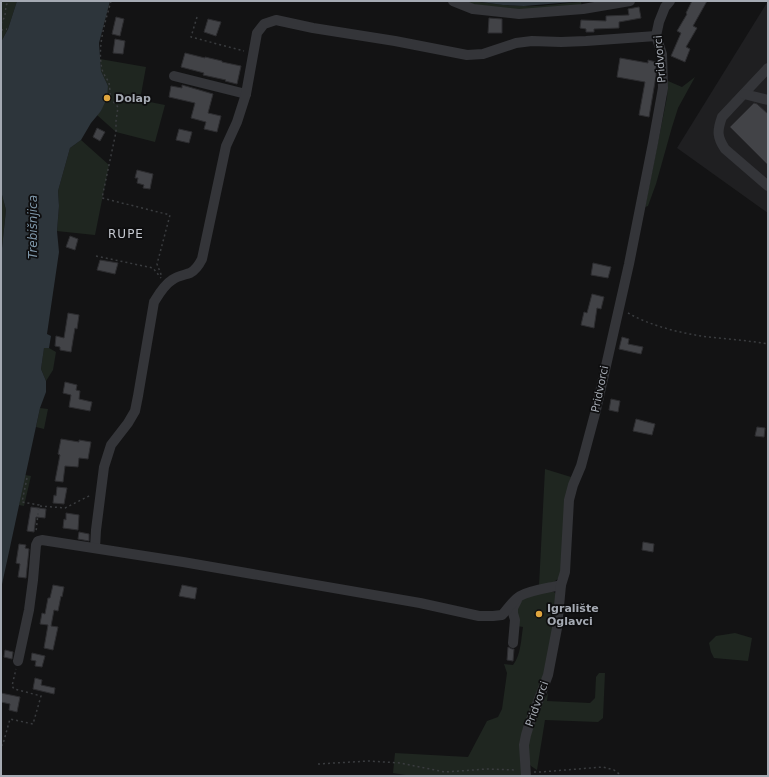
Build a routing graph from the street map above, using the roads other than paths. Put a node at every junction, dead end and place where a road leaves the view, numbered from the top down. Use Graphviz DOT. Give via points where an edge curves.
graph roads {
  1 [pos="453,1"];
  2 [pos="630,1"];
  3 [pos="670,1"];
  4 [pos="656,36"];
  5 [pos="768,68"];
  6 [pos="174,76"];
  7 [pos="246,94"];
  8 [pos="744,94"];
  9 [pos="768,100"];
  10 [pos="768,186"];
  11 [pos="95,548"];
  12 [pos="561,585"];
  13 [pos="520,596"];
  14 [pos="512,643"];
  15 [pos="18,661"];
  16 [pos="526,773"];
  1 -- 2 [label="street" via="473,9 519,14 583,9"];
  3 -- 4 [label="street, Pridvorci" via="659,22"];
  4 -- 7 [label="street" via="586,41 532,41 516,43 483,54 467,55 276,20 264,24 257,33"];
  4 -- 12 [label="street, Pridvorci" via="662,54 663,88 619,308 593,421 569,500 565,572"];
  5 -- 8 [label="street"];
  6 -- 7 [label="street"];
  7 -- 11 [label="street" via="226,146 202,259 198,267 190,273 172,279 160,291 154,302 135,410 111,445 104,467"];
  8 -- 9 [label="street"];
  8 -- 10 [label="street" via="722,117 718,135 725,149"];
  11 -- 13 [label="street" via="420,603 479,616 502,615"];
  11 -- 15 [label="street" via="38,541"];
  12 -- 13 [label="street"];
  12 -- 16 [label="street, Pridvorci" via="557,628 548,675 526,735"];
  13 -- 14 [label="street" via="513,608 515,620"];
}
